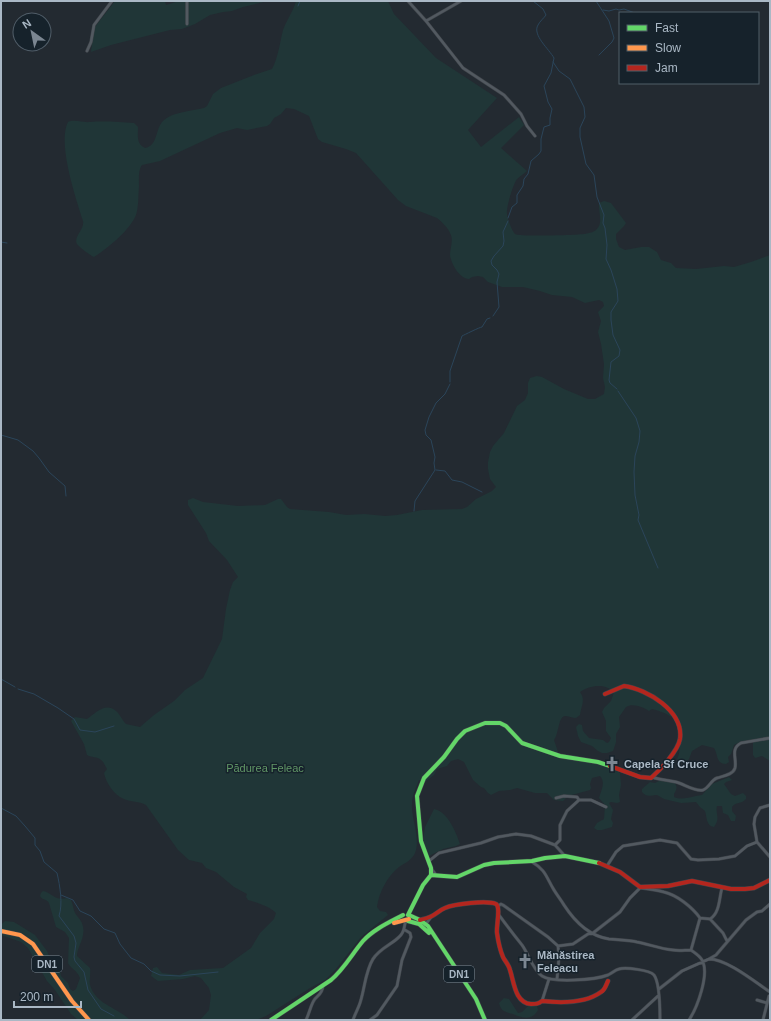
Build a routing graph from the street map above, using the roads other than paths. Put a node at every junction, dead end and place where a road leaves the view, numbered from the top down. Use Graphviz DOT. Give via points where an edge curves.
graph roads {
  1 [pos="112,1"];
  2 [pos="187,1"];
  3 [pos="408,1"];
  4 [pos="461,1"];
  5 [pos="426,21"];
  6 [pos="187,24"];
  7 [pos="87,51"];
  8 [pos="535,136"];
  9 [pos="605,694"];
  10 [pos="770,738"];
  11 [pos="652,777"];
  12 [pos="556,798"];
  13 [pos="579,800"];
  14 [pos="770,805"];
  15 [pos="606,807"];
  16 [pos="757,842"];
  17 [pos="555,845"];
  18 [pos="565,856"];
  19 [pos="770,857"];
  20 [pos="532,861"];
  21 [pos="429,862"];
  22 [pos="607,866"];
  23 [pos="434,875"];
  24 [pos="770,880"];
  25 [pos="640,887"];
  26 [pos="722,888"];
  27 [pos="770,904"];
  28 [pos="498,906"];
  29 [pos="403,915"];
  30 [pos="409,915"];
  31 [pos="500,915"];
  32 [pos="432,916"];
  33 [pos="700,918"];
  34 [pos="710,919"];
  35 [pos="420,920"];
  36 [pos="406,921"];
  37 [pos="424,925"];
  38 [pos="405,930"];
  39 [pos="1,931"];
  40 [pos="593,933"];
  41 [pos="727,941"];
  42 [pos="558,946"];
  43 [pos="358,948"];
  44 [pos="691,950"];
  45 [pos="709,959"];
  46 [pos="703,961"];
  47 [pos="549,979"];
  48 [pos="557,980"];
  49 [pos="608,981"];
  50 [pos="323,986"];
  51 [pos="763,988"];
  52 [pos="658,989"];
  53 [pos="770,992"];
  54 [pos="658,996"];
  55 [pos="770,996"];
  56 [pos="757,1000"];
  57 [pos="542,1001"];
  58 [pos="767,1003"];
  59 [pos="89,1020"];
  60 [pos="271,1020"];
  61 [pos="306,1020"];
  62 [pos="353,1020"];
  63 [pos="370,1020"];
  64 [pos="484,1020"];
  65 [pos="632,1020"];
  66 [pos="660,1020"];
  67 [pos="689,1020"];
  68 [pos="763,1020"];
  1 -- 7 [label="street" via="94,25"];
  2 -- 6 [label="street"];
  3 -- 5 [label="street"];
  4 -- 5 [label="street"];
  5 -- 8 [label="street" via="463,68 509,100"];
  9 -- 11 [label="street" via="626,686 663,702 674,715 681,728 677,749"];
  10 -- 11 [label="street" via="737,745 734,749 734,770 713,780 704,789 699,790"];
  11 -- 21 [label="street" via="535,748 522,743 500,723 485,723 473,727 457,739 420,786 417,804 420,841"];
  12 -- 13 [label="street" via="577,797"];
  13 -- 15 [label="street" via="591,800"];
  13 -- 17 [label="street" via="567,811 560,825 560,840"];
  14 -- 16 [label="street" via="760,808 755,817"];
  16 -- 19 [label="street"];
  16 -- 22 [label="street" via="735,856 698,860 691,858 677,843 660,840 623,846"];
  17 -- 18 [label="street"];
  17 -- 21 [label="street" via="531,836 516,834 439,853"];
  18 -- 20 [label="street"];
  18 -- 22 [label="street" via="599,862"];
  20 -- 23 [label="street" via="484,865 457,877"];
  20 -- 40 [label="street" via="544,870 553,889 577,922"];
  21 -- 23 [label="street"];
  22 -- 25 [label="street"];
  23 -- 30 [label="street" via="423,885"];
  24 -- 26 [label="street" via="749,889"];
  25 -- 26 [label="street" via="668,886 692,881"];
  25 -- 33 [label="street" via="671,894"];
  25 -- 40 [label="street" via="620,912"];
  26 -- 34 [label="street" via="719,906"];
  27 -- 41 [label="street" via="746,920"];
  28 -- 31 [label="street"];
  28 -- 32 [label="street" via="482,902 452,906"];
  28 -- 42 [label="street" via="503,905"];
  29 -- 30 [label="street"];
  29 -- 36 [label="street" via="402,918"];
  29 -- 43 [label="street" via="379,928"];
  30 -- 35 [label="street, DN1"];
  30 -- 36 [label="street" via="410,918"];
  31 -- 47 [label="street" via="538,972"];
  31 -- 57 [label="street" via="497,920 497,934 517,992 524,1002 538,1004"];
  32 -- 35 [label="street"];
  32 -- 37 [label="street"];
  33 -- 34 [label="street"];
  33 -- 44 [label="street"];
  34 -- 41 [label="street"];
  35 -- 37 [label="street, DN1"];
  36 -- 37 [label="street"];
  36 -- 38 [label="street"];
  36 -- 43 [label="street" via="386,927"];
  37 -- 64 [label="street, DN1" via="476,999"];
  38 -- 62 [label="street" via="372,960"];
  38 -- 63 [label="street" via="411,937 402,960 397,986 377,1015"];
  39 -- 59 [label="street, DN1" via="15,933 32,943 81,1013"];
  40 -- 42 [label="street" via="573,944"];
  40 -- 44 [label="street" via="601,937 672,950"];
  41 -- 45 [label="street"];
  42 -- 48 [label="street"];
  43 -- 50 [label="street" via="339,973"];
  44 -- 46 [label="street"];
  45 -- 46 [label="street"];
  45 -- 51 [label="street" via="726,964 756,981"];
  46 -- 52 [label="street" via="682,971"];
  46 -- 67 [label="street" via="704,977 695,1012"];
  47 -- 48 [label="street"];
  47 -- 57 [label="street"];
  48 -- 52 [label="street" via="604,976 621,969 643,970 654,975"];
  49 -- 57 [label="street" via="603,991 586,998 562,1003"];
  50 -- 60 [label="street"];
  50 -- 61 [label="street"];
  51 -- 53 [label="street"];
  51 -- 55 [label="street"];
  52 -- 54 [label="street"];
  54 -- 65 [label="street"];
  54 -- 66 [label="street"];
  55 -- 58 [label="street"];
  56 -- 58 [label="street"];
  58 -- 68 [label="street"];
}
